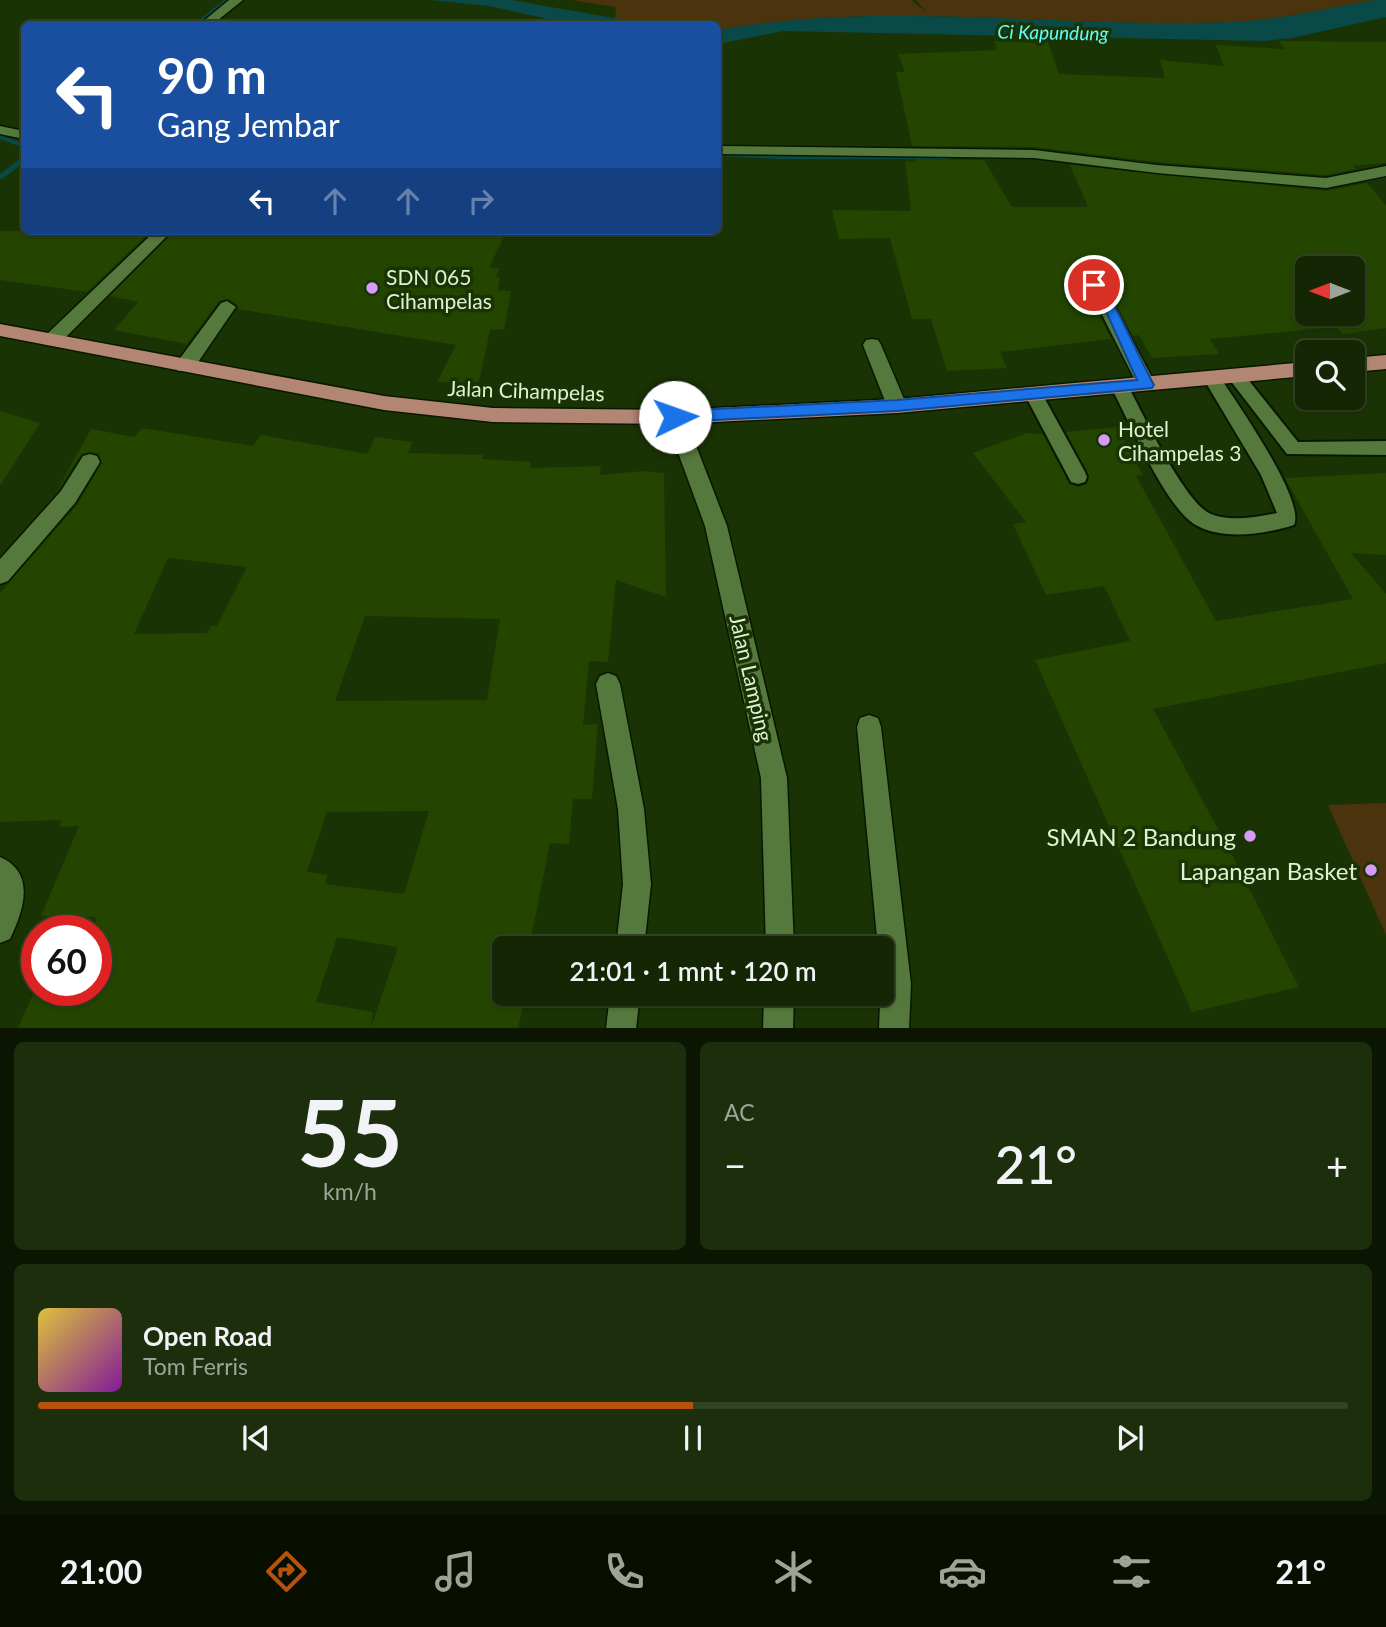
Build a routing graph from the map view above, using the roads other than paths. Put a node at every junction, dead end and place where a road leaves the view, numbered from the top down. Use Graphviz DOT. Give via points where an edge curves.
graph roads {
  1 [pos="237,0"];
  2 [pos="210,21"];
  3 [pos="0,130"];
  4 [pos="21,134"];
  5 [pos="721,150"];
  6 [pos="1386,172"];
  7 [pos="160,235"];
  8 [pos="1094,285"];
  9 [pos="227,307"];
  10 [pos="0,330"];
  11 [pos="52,340"];
  12 [pos="872,345"];
  13 [pos="1386,362"];
  14 [pos="1365,364"];
  15 [pos="185,366"];
  16 [pos="1295,370"];
  17 [pos="1236,376"];
  18 [pos="1212,379"];
  19 [pos="1147,385"];
  20 [pos="1120,387"];
  21 [pos="1034,395"];
  22 [pos="897,406"];
  23 [pos="675,417"];
  24 [pos="1386,448"];
  25 [pos="90,462"];
  26 [pos="1078,477"];
  27 [pos="0,574"];
  28 [pos="608,684"];
  29 [pos="869,727"];
  30 [pos="0,871"];
  31 [pos="0,929"];
  32 [pos="631,936"];
  33 [pos="780,936"];
  34 [pos="624,1006"];
  35 [pos="779,1006"];
  36 [pos="621,1028"];
  37 [pos="778,1028"];
  38 [pos="894,1028"];
  1 -- 2 [label="street"];
  3 -- 4 [label="street"];
  5 -- 6 [label="street" via="1034,153 1326,183"];
  7 -- 11 [label="street"];
  8 -- 19 [label="street" via="1111,308"];
  9 -- 15 [label="street"];
  10 -- 11 [label="main road, Jalan Cihampelas"];
  11 -- 15 [label="main road, Jalan Cihampelas"];
  12 -- 22 [label="street"];
  13 -- 14 [label="main road"];
  15 -- 23 [label="main road, Jalan Cihampelas" via="384,403 493,415"];
  16 -- 17 [label="main road, Jalan Cihampelas"];
  17 -- 18 [label="main road, Jalan Cihampelas"];
  17 -- 24 [label="lane" via="1293,449"];
  18 -- 19 [label="main road, Jalan Cihampelas"];
  18 -- 20 [label="lane" via="1278,488 1287,519 1223,524 1195,513"];
  19 -- 20 [label="main road, Jalan Cihampelas"];
  20 -- 21 [label="main road, Jalan Cihampelas"];
  21 -- 22 [label="main road, Jalan Cihampelas"];
  21 -- 26 [label="lane"];
  22 -- 23 [label="main road, Jalan Cihampelas"];
  23 -- 33 [label="street, Jalan Lamping" via="716,526 774,778"];
  25 -- 27 [label="street" via="68,497"];
  28 -- 32 [label="street" via="631,808 637,884"];
  29 -- 38 [label="street" via="896,984"];
  30 -- 31 [label="street" via="12,886 12,903"];
  34 -- 36 [label="street"];
  35 -- 37 [label="street"];
}
